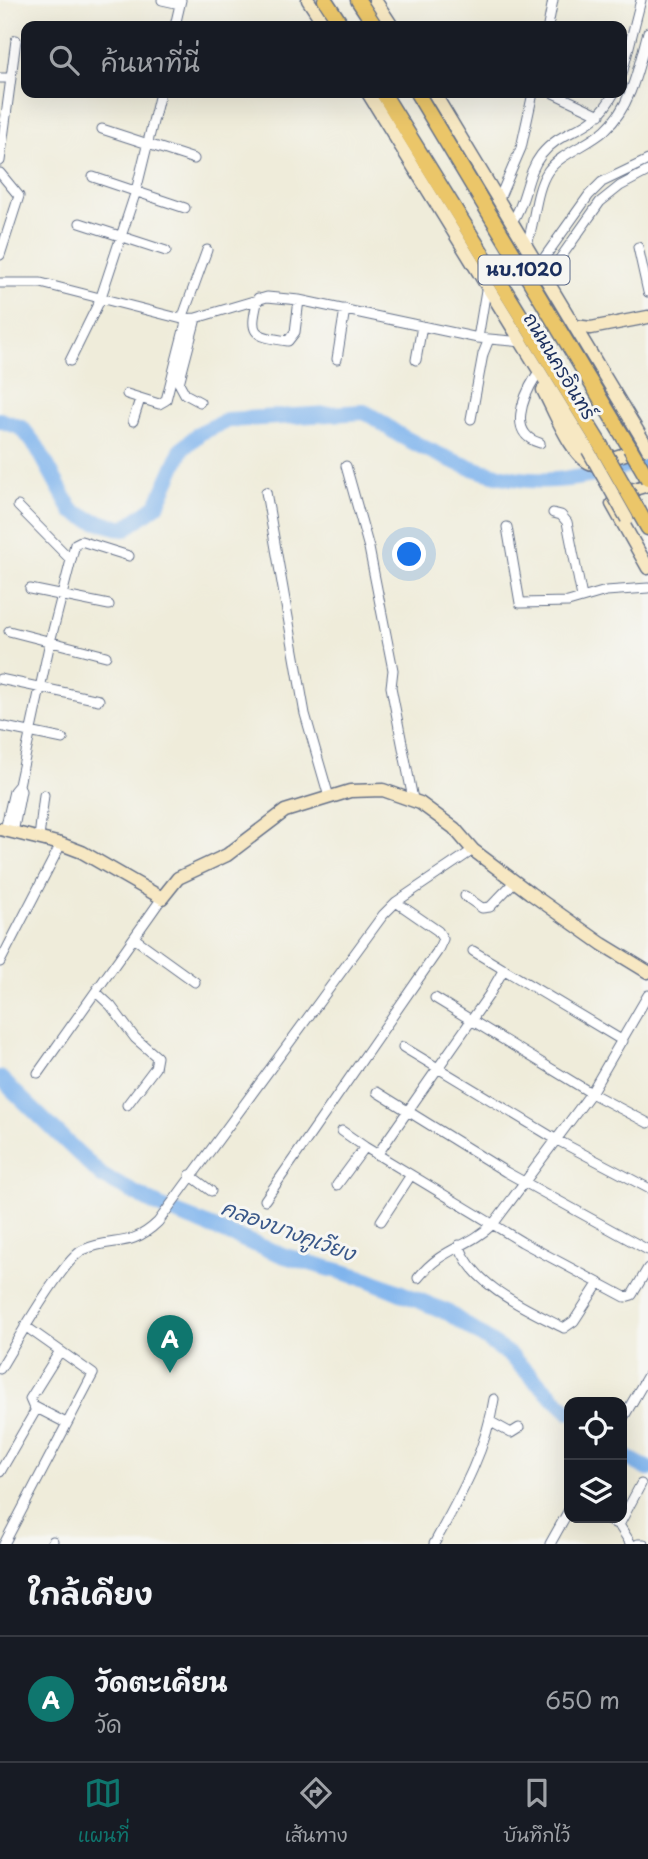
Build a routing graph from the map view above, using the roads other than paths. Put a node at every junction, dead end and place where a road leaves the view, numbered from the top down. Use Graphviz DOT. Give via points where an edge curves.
graph roads {
  1 [pos="162,0"];
  2 [pos="309,0"];
  3 [pos="325,0"];
  4 [pos="358,0"];
  5 [pos="375,0"];
  6 [pos="553,0"];
  7 [pos="641,0"];
  8 [pos="181,2"];
  9 [pos="176,21"];
  10 [pos="322,21"];
  11 [pos="339,21"];
  12 [pos="372,21"];
  13 [pos="389,21"];
  14 [pos="549,21"];
  15 [pos="648,32"];
  16 [pos="16,40"];
  17 [pos="627,54"];
  18 [pos="627,74"];
  19 [pos="635,76"];
  20 [pos="0,78"];
  21 [pos="11,78"];
  22 [pos="627,93"];
  23 [pos="156,98"];
  24 [pos="371,98"];
  25 [pos="386,98"];
  26 [pos="420,98"];
  27 [pos="437,98"];
  28 [pos="532,98"];
  29 [pos="564,98"];
  30 [pos="611,98"];
  31 [pos="625,98"];
  32 [pos="600,115"];
  33 [pos="102,129"];
  34 [pos="578,131"];
  35 [pos="586,144"];
  36 [pos="146,145"];
  37 [pos="194,159"];
  38 [pos="648,160"];
  39 [pos="0,161"];
  40 [pos="648,171"];
  41 [pos="0,173"];
  42 [pos="93,177"];
  43 [pos="528,188"];
  44 [pos="136,191"];
  45 [pos="540,194"];
  46 [pos="499,199"];
  47 [pos="583,204"];
  48 [pos="185,208"];
  49 [pos="594,212"];
  50 [pos="513,220"];
  51 [pos="80,223"];
  52 [pos="121,236"];
  53 [pos="527,244"];
  54 [pos="638,247"];
  55 [pos="207,250"];
  56 [pos="166,251"];
  57 [pos="0,255"];
  58 [pos="539,265"];
  59 [pos="547,277"];
  60 [pos="0,283"];
  61 [pos="487,283"];
  62 [pos="648,292"];
  63 [pos="258,298"];
  64 [pos="100,300"];
  65 [pos="299,300"];
  66 [pos="345,309"];
  67 [pos="648,317"];
  68 [pos="188,318"];
  69 [pos="422,326"];
  70 [pos="575,326"];
  71 [pos="478,338"];
  72 [pos="489,339"];
  73 [pos="524,344"];
  74 [pos="337,359"];
  75 [pos="416,360"];
  76 [pos="70,361"];
  77 [pos="536,376"];
  78 [pos="127,394"];
  79 [pos="140,399"];
  80 [pos="200,402"];
  81 [pos="471,419"];
  82 [pos="133,421"];
  83 [pos="540,443"];
  84 [pos="644,443"];
  85 [pos="594,447"];
  86 [pos="345,466"];
  87 [pos="648,480"];
  88 [pos="648,485"];
  89 [pos="266,492"];
  90 [pos="18,506"];
  91 [pos="553,513"];
  92 [pos="633,515"];
  93 [pos="507,527"];
  94 [pos="648,528"];
  95 [pos="648,554"];
  96 [pos="129,556"];
  97 [pos="71,560"];
  98 [pos="648,568"];
  99 [pos="648,588"];
  100 [pos="30,589"];
  101 [pos="61,596"];
  102 [pos="582,597"];
  103 [pos="109,605"];
  104 [pos="9,631"];
  105 [pos="50,642"];
  106 [pos="106,656"];
  107 [pos="0,679"];
  108 [pos="39,688"];
  109 [pos="99,700"];
  110 [pos="0,726"];
  111 [pos="29,732"];
  112 [pos="63,739"];
  113 [pos="44,795"];
  114 [pos="329,797"];
  115 [pos="413,799"];
  116 [pos="6,831"];
  117 [pos="39,838"];
  118 [pos="61,844"];
  119 [pos="473,849"];
  120 [pos="515,881"];
  121 [pos="465,896"];
  122 [pos="162,898"];
  123 [pos="396,902"];
  124 [pos="134,938"];
  125 [pos="473,951"];
  126 [pos="0,962"];
  127 [pos="504,969"];
  128 [pos="648,972"];
  129 [pos="195,982"];
  130 [pos="96,992"];
  131 [pos="648,995"];
  132 [pos="435,998"];
  133 [pos="470,1021"];
  134 [pos="623,1041"];
  135 [pos="403,1047"];
  136 [pos="437,1068"];
  137 [pos="38,1073"];
  138 [pos="377,1092"];
  139 [pos="591,1093"];
  140 [pos="127,1105"];
  141 [pos="406,1112"];
  142 [pos="648,1123"];
  143 [pos="342,1130"];
  144 [pos="558,1140"];
  145 [pos="365,1147"];
  146 [pos="377,1155"];
  147 [pos="190,1175"];
  148 [pos="411,1175"];
  149 [pos="527,1182"];
  150 [pos="337,1185"];
  151 [pos="648,1188"];
  152 [pos="211,1191"];
  153 [pos="265,1200"];
  154 [pos="381,1221"];
  155 [pos="494,1223"];
  156 [pos="459,1245"];
  157 [pos="648,1250"];
  158 [pos="648,1268"];
  159 [pos="418,1278"];
  160 [pos="598,1284"];
  161 [pos="25,1326"];
  162 [pos="60,1351"];
  163 [pos="0,1369"];
  164 [pos="648,1375"];
  165 [pos="494,1399"];
  166 [pos="37,1408"];
  167 [pos="627,1412"];
  168 [pos="491,1422"];
  169 [pos="66,1423"];
  170 [pos="519,1428"];
  171 [pos="0,1472"];
  172 [pos="641,1484"];
  173 [pos="564,1519"];
  174 [pos="614,1523"];
  175 [pos="619,1525"];
  176 [pos="4,1544"];
  177 [pos="434,1544"];
  178 [pos="550,1544"];
  179 [pos="631,1544"];
  180 [pos="638,1544"];
  181 [pos="644,1544"];
  1 -- 8 [label="street"];
  2 -- 10 [label="main road"];
  3 -- 11 [label="main road"];
  4 -- 12 [label="main road"];
  5 -- 13 [label="main road"];
  6 -- 14 [label="street"];
  7 -- 17 [label="street"];
  8 -- 9 [label="street"];
  15 -- 19 [label="street"];
  16 -- 21 [label="street"];
  18 -- 19 [label="street"];
  19 -- 22 [label="street"];
  20 -- 21 [label="street"];
  21 -- 39 [label="street"];
  23 -- 36 [label="street"];
  24 -- 61 [label="main road, ถนนนครอินทร์ / นบ.1020"];
  25 -- 85 [label="main road, ถนนนครอินทร์ / นบ.1020"];
  26 -- 84 [label="main road, ถนนนครอินทร์ / นบ.1020"];
  27 -- 46 [label="main road, ถนนนครอินทร์ / นบ.1020"];
  28 -- 46 [label="street" via="521,148"];
  29 -- 32 [label="street"];
  30 -- 32 [label="street"];
  31 -- 35 [label="street" via="616,117"];
  32 -- 34 [label="street"];
  33 -- 36 [label="street"];
  34 -- 35 [label="street"];
  34 -- 43 [label="street" via="546,149"];
  35 -- 45 [label="street" via="549,170"];
  36 -- 37 [label="street"];
  36 -- 44 [label="street"];
  38 -- 47 [label="street" via="602,182"];
  40 -- 49 [label="street" via="609,193"];
  41 -- 57 [label="street" via="19,196"];
  42 -- 44 [label="street"];
  43 -- 45 [label="street"];
  43 -- 50 [label="street"];
  44 -- 48 [label="street"];
  44 -- 52 [label="street"];
  45 -- 53 [label="street"];
  46 -- 50 [label="main road, ถนนนครอินทร์ / นบ.1020"];
  47 -- 49 [label="street"];
  47 -- 58 [label="street"];
  49 -- 59 [label="street"];
  50 -- 53 [label="main road, ถนนนครอินทร์ / นบ.1020"];
  51 -- 52 [label="street"];
  52 -- 56 [label="street"];
  52 -- 64 [label="street"];
  53 -- 58 [label="main road, ถนนนครอินทร์ / นบ.1020"];
  54 -- 62 [label="street"];
  55 -- 68 [label="street"];
  58 -- 59 [label="main road, ถนนนครอินทร์ / นบ.1020"];
  59 -- 70 [label="main road, ถนนนครอินทร์ / นบ.1020"];
  60 -- 64 [label="street" via="41,283"];
  61 -- 71 [label="street"];
  61 -- 73 [label="main road, ถนนนครอินทร์ / นบ.1020"];
  63 -- 65 [label="street"];
  63 -- 65 [label="street" via="254,331 288,341 295,332"];
  63 -- 68 [label="street"];
  64 -- 68 [label="street"];
  64 -- 76 [label="street"];
  65 -- 66 [label="street"];
  66 -- 69 [label="street"];
  66 -- 74 [label="street"];
  67 -- 70 [label="main road" via="591,328"];
  68 -- 79 [label="street" via="166,400 159,404"];
  68 -- 80 [label="street" via="179,383 185,394"];
  69 -- 71 [label="street"];
  69 -- 75 [label="street"];
  70 -- 84 [label="main road, ถนนนครอินทร์ / นบ.1020"];
  71 -- 72 [label="street"];
  72 -- 73 [label="street"];
  72 -- 81 [label="street"];
  73 -- 77 [label="main road"];
  73 -- 85 [label="main road, ถนนนครอินทร์ / นบ.1020"];
  77 -- 83 [label="street" via="527,390 519,426 524,435"];
  77 -- 84 [label="main road" via="586,463"];
  78 -- 79 [label="street"];
  79 -- 82 [label="street"];
  84 -- 87 [label="main road, ถนนนครอินทร์ / นบ.1020, bridge"];
  85 -- 92 [label="main road, ถนนนครอินทร์ / นบ.1020, bridge"];
  86 -- 115 [label="street" via="369,548"];
  88 -- 98 [label="main road" via="618,494 612,504"];
  89 -- 114 [label="street" via="305,714"];
  90 -- 97 [label="street"];
  91 -- 102 [label="street" via="567,522"];
  92 -- 94 [label="main road, ถนนนครอินทร์ / นบ.1020"];
  92 -- 95 [label="main road, ถนนนครอินทร์ / นบ.1020"];
  93 -- 102 [label="street" via="520,603 568,602"];
  96 -- 97 [label="street" via="81,541 75,544"];
  97 -- 101 [label="street"];
  99 -- 102 [label="street"];
  100 -- 101 [label="street"];
  101 -- 103 [label="street"];
  101 -- 105 [label="street"];
  104 -- 105 [label="street"];
  105 -- 106 [label="street"];
  105 -- 108 [label="street"];
  107 -- 108 [label="street"];
  108 -- 109 [label="street"];
  108 -- 111 [label="street"];
  110 -- 111 [label="street"];
  111 -- 112 [label="street"];
  111 -- 116 [label="street"];
  113 -- 117 [label="street"];
  114 -- 115 [label="main road" via="368,788"];
  114 -- 122 [label="main road" via="274,817 227,855 178,878"];
  115 -- 119 [label="main road" via="454,828"];
  116 -- 117 [label="main road"];
  117 -- 118 [label="main road"];
  118 -- 122 [label="main road" via="104,863"];
  118 -- 126 [label="street"];
  119 -- 120 [label="main road"];
  119 -- 123 [label="street"];
  120 -- 121 [label="street" via="490,907 482,908"];
  120 -- 128 [label="main road"];
  122 -- 124 [label="street"];
  123 -- 147 [label="street"];
  123 -- 153 [label="street" via="442,934 438,952"];
  124 -- 129 [label="street"];
  124 -- 130 [label="street"];
  125 -- 127 [label="street"];
  127 -- 133 [label="street"];
  127 -- 134 [label="street"];
  130 -- 137 [label="street"];
  130 -- 140 [label="street" via="157,1057 155,1068"];
  131 -- 134 [label="street"];
  132 -- 133 [label="street"];
  133 -- 136 [label="street"];
  133 -- 139 [label="street"];
  134 -- 139 [label="street"];
  135 -- 136 [label="street"];
  136 -- 141 [label="street"];
  136 -- 144 [label="street"];
  138 -- 141 [label="street"];
  139 -- 142 [label="street"];
  139 -- 144 [label="street"];
  141 -- 146 [label="street"];
  141 -- 149 [label="street"];
  143 -- 145 [label="street"];
  144 -- 149 [label="street"];
  144 -- 151 [label="street"];
  145 -- 146 [label="street"];
  145 -- 150 [label="street"];
  146 -- 148 [label="street"];
  147 -- 152 [label="street"];
  147 -- 161 [label="street" via="158,1222 137,1239 97,1245 70,1258"];
  148 -- 154 [label="street"];
  148 -- 155 [label="street"];
  149 -- 155 [label="street"];
  149 -- 157 [label="street"];
  155 -- 156 [label="street"];
  155 -- 160 [label="street"];
  156 -- 159 [label="street" via="433,1259"];
  156 -- 160 [label="street" via="471,1270 565,1328 575,1321"];
  158 -- 160 [label="street" via="629,1296"];
  161 -- 162 [label="street"];
  161 -- 163 [label="street"];
  162 -- 166 [label="street" via="30,1399"];
  162 -- 169 [label="street" via="93,1374"];
  164 -- 167 [label="street"];
  165 -- 168 [label="street"];
  166 -- 169 [label="street"];
  166 -- 171 [label="street"];
  168 -- 170 [label="street" via="511,1433"];
  168 -- 177 [label="street" via="472,1474"];
  169 -- 176 [label="street"];
  172 -- 175 [label="street"];
  173 -- 178 [label="street"];
  174 -- 175 [label="street"];
  175 -- 179 [label="street"];
  180 -- 181 [label="street"];
}
